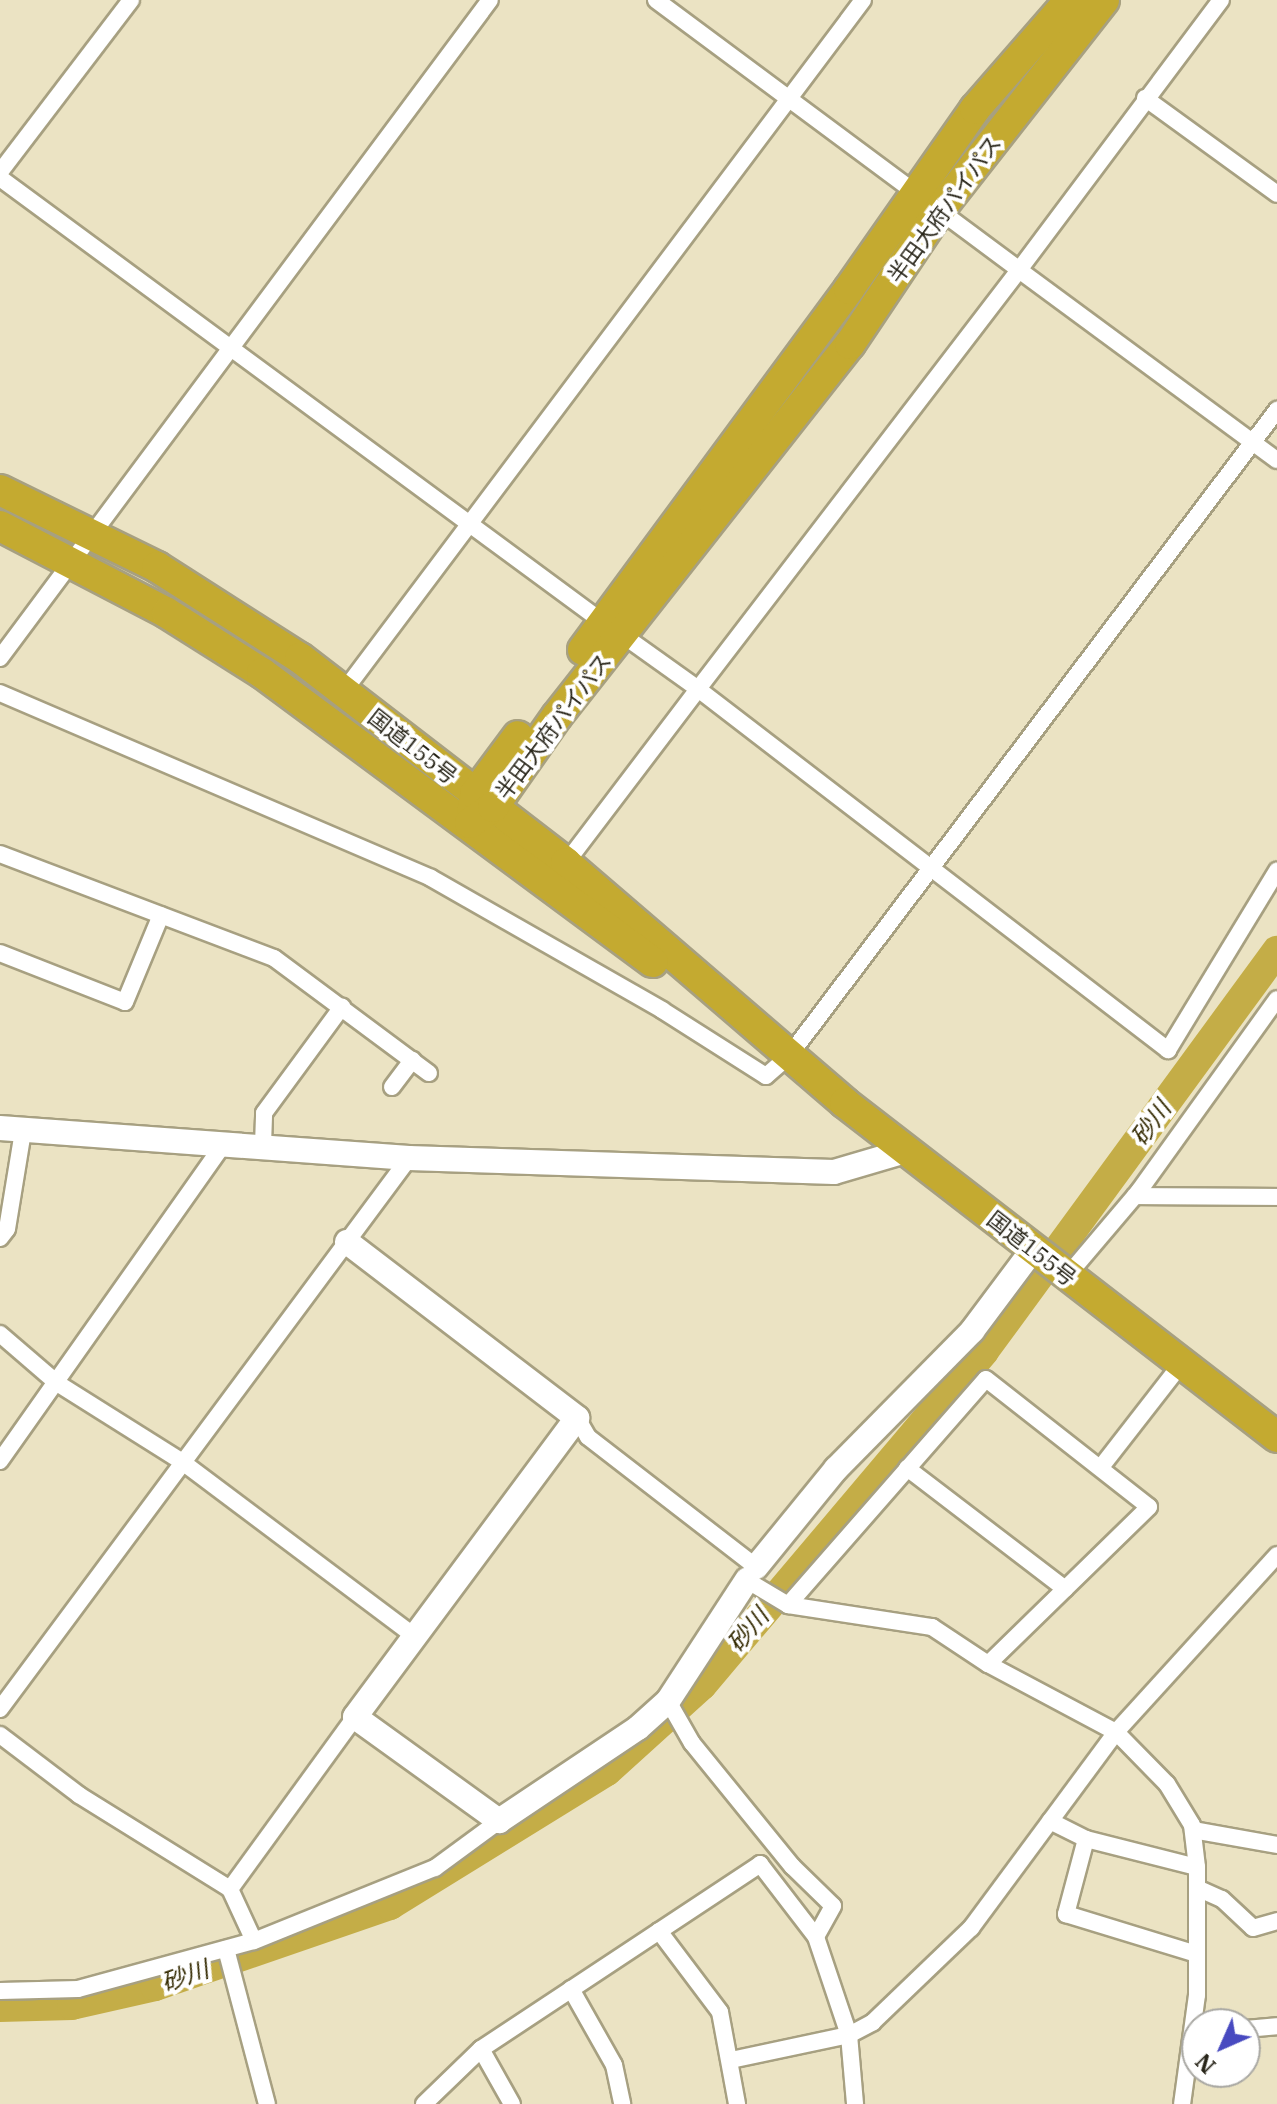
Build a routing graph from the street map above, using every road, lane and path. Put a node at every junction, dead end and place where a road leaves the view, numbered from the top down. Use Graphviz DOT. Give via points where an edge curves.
graph roads {
  1 [pos="131,0"];
  2 [pos="490,0"];
  3 [pos="656,0"];
  4 [pos="863,0"];
  5 [pos="1070,0"];
  6 [pos="1104,0"];
  7 [pos="1221,0"];
  8 [pos="1145,98"];
  9 [pos="790,99"];
  10 [pos="0,172"];
  11 [pos="0,178"];
  12 [pos="1277,194"];
  13 [pos="930,201"];
  14 [pos="1019,270"];
  15 [pos="231,348"];
  16 [pos="1277,410"];
  17 [pos="1254,443"];
  18 [pos="1277,460"];
  19 [pos="0,490"];
  20 [pos="468,525"];
  21 [pos="0,526"];
  22 [pos="93,532"];
  23 [pos="71,561"];
  24 [pos="613,628"];
  25 [pos="0,658"];
  26 [pos="698,689"];
  27 [pos="344,691"];
  28 [pos="0,693"];
  29 [pos="479,808"];
  30 [pos="0,854"];
  31 [pos="566,863"];
  32 [pos="930,871"];
  33 [pos="1277,871"];
  34 [pos="161,915"];
  35 [pos="0,953"];
  36 [pos="1277,999"];
  37 [pos="342,1007"];
  38 [pos="789,1056"];
  39 [pos="412,1060"];
  40 [pos="429,1073"];
  41 [pos="392,1087"];
  42 [pos="11,1129"];
  43 [pos="225,1142"];
  44 [pos="263,1145"];
  45 [pos="909,1150"];
  46 [pos="409,1158"];
  47 [pos="1135,1196"];
  48 [pos="1277,1197"];
  49 [pos="0,1238"];
  50 [pos="347,1242"];
  51 [pos="1034,1249"];
  52 [pos="1067,1275"];
  53 [pos="0,1334"];
  54 [pos="1182,1363"];
  55 [pos="57,1383"];
  56 [pos="577,1418"];
  57 [pos="1277,1437"];
  58 [pos="0,1461"];
  59 [pos="181,1461"];
  60 [pos="1101,1467"];
  61 [pos="907,1468"];
  62 [pos="1277,1555"];
  63 [pos="750,1576"];
  64 [pos="1065,1589"];
  65 [pos="788,1605"];
  66 [pos="415,1637"];
  67 [pos="988,1664"];
  68 [pos="668,1701"];
  69 [pos="0,1709"];
  70 [pos="355,1717"];
  71 [pos="1116,1732"];
  72 [pos="0,1735"];
  73 [pos="499,1821"];
  74 [pos="1050,1821"];
  75 [pos="1193,1830"];
  76 [pos="1086,1839"];
  77 [pos="1277,1845"];
  78 [pos="1197,1867"];
  79 [pos="1197,1888"];
  80 [pos="230,1889"];
  81 [pos="1277,1921"];
  82 [pos="659,1931"];
  83 [pos="816,1937"];
  84 [pos="254,1941"];
  85 [pos="226,1950"];
  86 [pos="1197,1954"];
  87 [pos="571,1989"];
  88 [pos="0,1991"];
  89 [pos="1195,2008"];
  90 [pos="849,2035"];
  91 [pos="481,2049"];
  92 [pos="731,2060"];
  93 [pos="267,2104"];
  94 [pos="424,2104"];
  95 [pos="512,2104"];
  96 [pos="622,2104"];
  97 [pos="737,2104"];
  98 [pos="855,2104"];
  1 -- 10 [label="street"];
  2 -- 15 [label="street"];
  3 -- 9 [label="street"];
  4 -- 9 [label="street"];
  5 -- 13 [label="highway, 半田大府パイパス" via="975,109"];
  6 -- 13 [label="highway, 半田大府パイパス"];
  7 -- 8 [label="street"];
  8 -- 12 [label="street"];
  8 -- 14 [label="street"];
  9 -- 13 [label="street"];
  9 -- 20 [label="street"];
  11 -- 15 [label="street"];
  13 -- 14 [label="street"];
  13 -- 24 [label="highway, 半田大府パイパス" via="850,344"];
  14 -- 17 [label="street"];
  14 -- 26 [label="street"];
  15 -- 20 [label="street"];
  15 -- 22 [label="street"];
  16 -- 17 [label="street"];
  17 -- 18 [label="street"];
  17 -- 32 [label="street"];
  19 -- 22 [label="highway, 国道155号"];
  20 -- 24 [label="street"];
  20 -- 27 [label="street"];
  21 -- 23 [label="highway, 国道155号"];
  22 -- 23 [label="street"];
  22 -- 27 [label="highway, 国道155号" via="235,614"];
  23 -- 25 [label="street"];
  23 -- 29 [label="highway, 国道155号"];
  24 -- 26 [label="street"];
  24 -- 29 [label="highway, 半田大府パイパス"];
  26 -- 31 [label="street"];
  26 -- 32 [label="street"];
  27 -- 29 [label="highway, 国道155号"];
  28 -- 38 [label="street" via="431,878 766,1076"];
  29 -- 31 [label="highway, 国道155号"];
  29 -- 38 [label="highway, 国道155号" via="744,1030"];
  30 -- 34 [label="street"];
  31 -- 38 [label="highway, 国道155号"];
  32 -- 33 [label="street" via="1168,1050"];
  32 -- 38 [label="street"];
  34 -- 35 [label="street" via="125,1002"];
  34 -- 37 [label="street" via="274,958"];
  36 -- 47 [label="street"];
  37 -- 39 [label="street"];
  37 -- 44 [label="street" via="264,1113"];
  38 -- 45 [label="highway, 国道155号"];
  39 -- 40 [label="street"];
  39 -- 41 [label="street"];
  42 -- 43 [label="street"];
  42 -- 49 [label="street" via="7,1229"];
  43 -- 44 [label="street"];
  43 -- 55 [label="street"];
  44 -- 46 [label="street"];
  45 -- 46 [label="street" via="834,1172"];
  45 -- 51 [label="highway, 国道155号"];
  46 -- 50 [label="street"];
  47 -- 48 [label="street"];
  47 -- 52 [label="street"];
  50 -- 56 [label="street"];
  50 -- 59 [label="street"];
  51 -- 52 [label="highway, 国道155号"];
  51 -- 63 [label="street" via="972,1331 836,1469"];
  52 -- 54 [label="highway, 国道155号"];
  53 -- 55 [label="street"];
  54 -- 57 [label="highway, 国道155号"];
  54 -- 60 [label="street"];
  55 -- 58 [label="street"];
  55 -- 59 [label="street"];
  56 -- 63 [label="street" via="588,1437"];
  56 -- 66 [label="street"];
  59 -- 66 [label="street"];
  59 -- 69 [label="street"];
  60 -- 61 [label="street" via="986,1379"];
  60 -- 64 [label="street" via="1149,1507"];
  61 -- 64 [label="street"];
  61 -- 65 [label="street"];
  62 -- 71 [label="street"];
  63 -- 65 [label="street"];
  63 -- 68 [label="street"];
  64 -- 67 [label="street"];
  65 -- 67 [label="street" via="932,1627"];
  66 -- 70 [label="street"];
  67 -- 71 [label="street"];
  68 -- 73 [label="street" via="638,1728"];
  68 -- 83 [label="street" via="692,1743 792,1866 833,1906"];
  70 -- 73 [label="street"];
  70 -- 80 [label="street"];
  71 -- 74 [label="street"];
  71 -- 75 [label="street" via="1167,1784"];
  72 -- 80 [label="street" via="79,1795"];
  73 -- 84 [label="street" via="435,1868"];
  74 -- 76 [label="street"];
  74 -- 90 [label="street" via="971,1928 873,2022"];
  75 -- 77 [label="street"];
  75 -- 78 [label="street"];
  76 -- 78 [label="street"];
  76 -- 86 [label="street" via="1066,1914"];
  78 -- 79 [label="street"];
  79 -- 81 [label="street" via="1222,1899 1253,1928"];
  79 -- 86 [label="street"];
  80 -- 84 [label="street"];
  82 -- 83 [label="street" via="760,1864"];
  82 -- 87 [label="street"];
  82 -- 92 [label="street" via="720,2012"];
  83 -- 90 [label="street"];
  84 -- 85 [label="street"];
  85 -- 88 [label="street" via="78,1989"];
  85 -- 93 [label="street"];
  86 -- 89 [label="street"];
  87 -- 91 [label="street"];
  87 -- 96 [label="street" via="614,2065"];
  90 -- 92 [label="street"];
  90 -- 98 [label="street"];
  91 -- 94 [label="street"];
  91 -- 95 [label="street"];
  92 -- 97 [label="street"];
}
